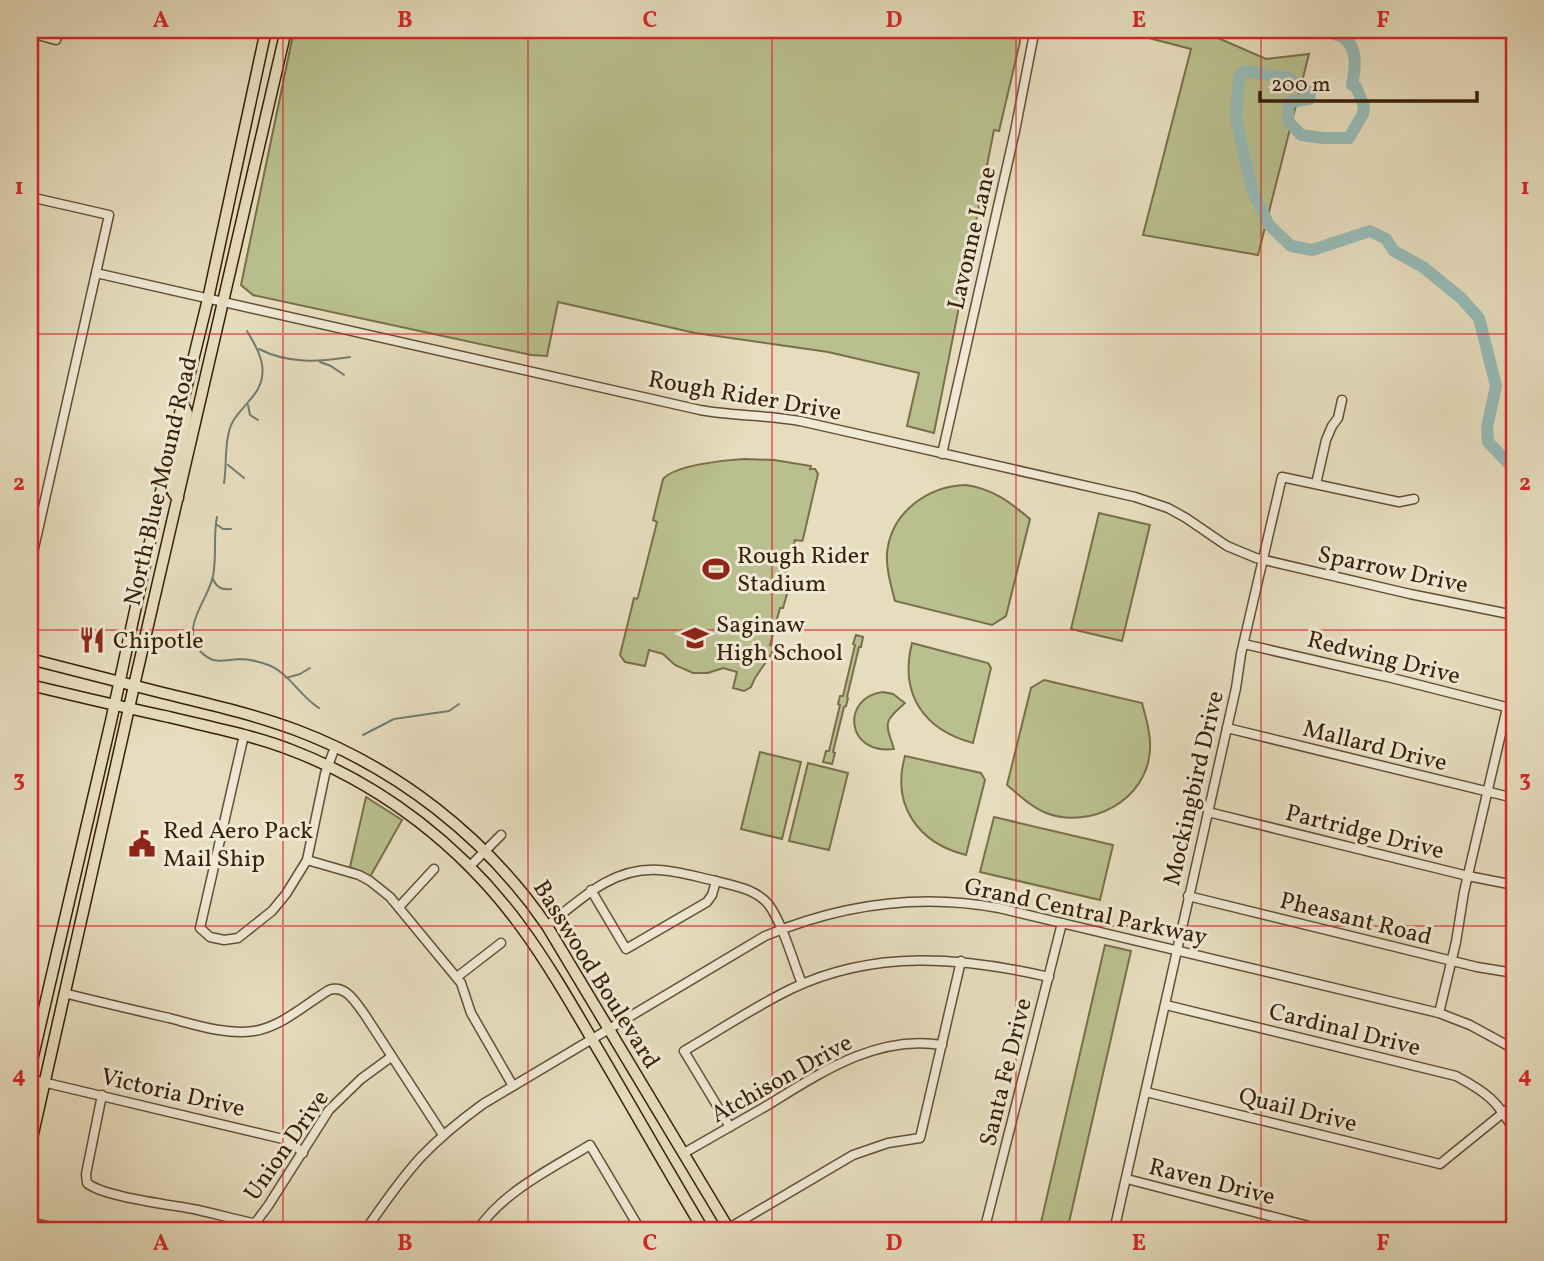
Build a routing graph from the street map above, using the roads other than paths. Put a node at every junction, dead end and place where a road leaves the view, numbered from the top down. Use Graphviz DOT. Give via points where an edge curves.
graph roads {
  1 [pos="58,30"];
  2 [pos="267,30"];
  3 [pos="286,30"];
  4 [pos="1032,30"];
  5 [pos="30,33"];
  6 [pos="30,197"];
  7 [pos="96,273"];
  8 [pos="208,299"];
  9 [pos="223,302"];
  10 [pos="1342,400"];
  11 [pos="183,401"];
  12 [pos="942,454"];
  13 [pos="1316,484"];
  14 [pos="178,498"];
  15 [pos="1414,499"];
  16 [pos="1263,560"];
  17 [pos="30,566"];
  18 [pos="1514,615"];
  19 [pos="1244,644"];
  20 [pos="30,659"];
  21 [pos="119,681"];
  22 [pos="30,685"];
  23 [pos="134,685"];
  24 [pos="114,705"];
  25 [pos="129,708"];
  26 [pos="1511,708"];
  27 [pos="1227,728"];
  28 [pos="244,735"];
  29 [pos="335,747"];
  30 [pos="328,766"];
  31 [pos="1488,792"];
  32 [pos="1514,798"];
  33 [pos="1208,812"];
  34 [pos="501,835"];
  35 [pos="485,851"];
  36 [pos="307,860"];
  37 [pos="470,866"];
  38 [pos="434,869"];
  39 [pos="1468,876"];
  40 [pos="716,881"];
  41 [pos="1514,885"];
  42 [pos="592,890"];
  43 [pos="1188,897"];
  44 [pos="399,907"];
  45 [pos="1062,923"];
  46 [pos="547,926"];
  47 [pos="781,929"];
  48 [pos="501,943"];
  49 [pos="1178,950"];
  50 [pos="961,961"];
  51 [pos="1452,961"];
  52 [pos="1514,972"];
  53 [pos="457,977"];
  54 [pos="1049,977"];
  55 [pos="802,984"];
  56 [pos="64,993"];
  57 [pos="1166,1005"];
  58 [pos="1439,1013"];
  59 [pos="608,1028"];
  60 [pos="591,1039"];
  61 [pos="942,1045"];
  62 [pos="1514,1049"];
  63 [pos="391,1057"];
  64 [pos="30,1069"];
  65 [pos="30,1079"];
  66 [pos="44,1082"];
  67 [pos="513,1086"];
  68 [pos="1146,1092"];
  69 [pos="102,1095"];
  70 [pos="1514,1104"];
  71 [pos="1504,1112"];
  72 [pos="730,1127"];
  73 [pos="1514,1131"];
  74 [pos="443,1135"];
  75 [pos="30,1147"];
  76 [pos="303,1153"];
  77 [pos="684,1153"];
  78 [pos="1126,1179"];
  79 [pos="727,1230"];
  80 [pos="365,1231"];
  81 [pos="477,1231"];
  82 [pos="641,1231"];
  83 [pos="704,1231"];
  84 [pos="984,1231"];
  85 [pos="1114,1231"];
  86 [pos="1328,1231"];
  1 -- 5 [label="street" via="56,40"];
  2 -- 8 [label="main road, North Blue Mound Road"];
  3 -- 9 [label="main road, North Blue Mound Road"];
  4 -- 12 [label="street, Lavonne Lane" via="1015,131"];
  6 -- 7 [label="street" via="109,215"];
  7 -- 8 [label="street, Rough Rider Drive"];
  7 -- 17 [label="street"];
  8 -- 9 [label="street, Rough Rider Drive"];
  8 -- 11 [label="main road, North Blue Mound Road"];
  9 -- 12 [label="street, Rough Rider Drive" via="700,410 774,416"];
  9 -- 14 [label="main road, North Blue Mound Road"];
  10 -- 13 [label="street"];
  11 -- 14 [label="main road" via="187,413 171,486"];
  11 -- 21 [label="main road, North Blue Mound Road"];
  12 -- 16 [label="street, Rough Rider Drive" via="1158,504 1227,546"];
  13 -- 15 [label="street" via="1399,502"];
  13 -- 16 [label="street, Mockingbird Drive" via="1282,477"];
  14 -- 23 [label="main road, North Blue Mound Road"];
  16 -- 18 [label="street, Sparrow Drive"];
  16 -- 19 [label="street, Mockingbird Drive"];
  19 -- 26 [label="street, Redwing Drive"];
  19 -- 27 [label="street, Mockingbird Drive"];
  20 -- 21 [label="main road, Basswood Boulevard"];
  21 -- 23 [label="main road, Basswood Boulevard"];
  21 -- 24 [label="main road, North Blue Mound Road"];
  22 -- 24 [label="main road, Basswood Boulevard"];
  23 -- 25 [label="main road, North Blue Mound Road"];
  23 -- 29 [label="main road, Basswood Boulevard" via="246,713"];
  24 -- 25 [label="main road, Basswood Boulevard"];
  24 -- 64 [label="main road, North Blue Mound Road"];
  25 -- 28 [label="main road, Basswood Boulevard"];
  25 -- 56 [label="main road, North Blue Mound Road"];
  26 -- 31 [label="street"];
  27 -- 31 [label="street, Mallard Drive"];
  27 -- 33 [label="street, Mockingbird Drive"];
  28 -- 30 [label="main road, Basswood Boulevard"];
  28 -- 36 [label="street" via="200,928 210,937 238,938 272,911"];
  29 -- 30 [label="street"];
  29 -- 35 [label="main road, Basswood Boulevard" via="415,793"];
  30 -- 36 [label="street"];
  30 -- 37 [label="main road, Basswood Boulevard" via="409,814"];
  31 -- 32 [label="street, Mallard Drive"];
  31 -- 39 [label="street"];
  33 -- 39 [label="street, Partridge Drive"];
  33 -- 43 [label="street, Mockingbird Drive"];
  34 -- 35 [label="street"];
  35 -- 37 [label="street"];
  35 -- 46 [label="main road, Basswood Boulevard"];
  36 -- 44 [label="street" via="370,881"];
  37 -- 60 [label="main road, Basswood Boulevard" via="524,929"];
  38 -- 44 [label="street"];
  39 -- 41 [label="street, Partridge Drive"];
  39 -- 51 [label="street"];
  40 -- 42 [label="street" via="648,869 607,880"];
  40 -- 42 [label="street" via="707,902 626,949"];
  40 -- 47 [label="street" via="758,895"];
  42 -- 46 [label="street"];
  43 -- 49 [label="street, Mockingbird Drive"];
  43 -- 51 [label="street, Pheasant Road"];
  44 -- 53 [label="street"];
  45 -- 47 [label="street, Grand Central Parkway" via="986,905 913,901 842,911"];
  45 -- 49 [label="street, Grand Central Parkway"];
  45 -- 54 [label="street, Santa Fe Drive"];
  46 -- 59 [label="main road, Basswood Boulevard"];
  47 -- 55 [label="street"];
  47 -- 59 [label="street, Grand Central Parkway"];
  48 -- 53 [label="street"];
  49 -- 57 [label="street, Mockingbird Drive"];
  49 -- 58 [label="street, Grand Central Parkway"];
  50 -- 54 [label="street"];
  50 -- 55 [label="street" via="872,964"];
  50 -- 61 [label="street"];
  51 -- 52 [label="street, Pheasant Road"];
  51 -- 58 [label="street"];
  53 -- 67 [label="street" via="471,1013"];
  54 -- 84 [label="street, Santa Fe Drive"];
  55 -- 72 [label="street" via="684,1051"];
  56 -- 63 [label="street" via="226,1031 254,1031 337,988 352,998"];
  56 -- 66 [label="main road, North Blue Mound Road"];
  57 -- 68 [label="street, Mockingbird Drive"];
  57 -- 71 [label="street, Cardinal Drive" via="1456,1076 1482,1091"];
  58 -- 62 [label="street, Grand Central Parkway"];
  59 -- 60 [label="street, Grand Central Parkway"];
  59 -- 77 [label="main road, Basswood Boulevard"];
  60 -- 67 [label="street, Grand Central Parkway"];
  60 -- 83 [label="main road, Basswood Boulevard"];
  61 -- 72 [label="street, Atchison Drive" via="896,1045 856,1056"];
  61 -- 79 [label="street" via="920,1138 853,1155"];
  63 -- 74 [label="street"];
  63 -- 76 [label="street, Union Drive" via="329,1110"];
  65 -- 66 [label="street, Victoria Drive"];
  66 -- 69 [label="street, Victoria Drive"];
  66 -- 75 [label="main road, North Blue Mound Road"];
  67 -- 74 [label="street, Grand Central Parkway"];
  68 -- 71 [label="street, Quail Drive" via="1440,1164"];
  68 -- 78 [label="street, Mockingbird Drive"];
  69 -- 76 [label="street, Victoria Drive" via="283,1139"];
  69 -- 76 [label="street, Union Drive" via="86,1179 92,1187 118,1195 252,1223 261,1217"];
  70 -- 71 [label="street"];
  71 -- 73 [label="street"];
  72 -- 77 [label="street, Atchison Drive"];
  74 -- 80 [label="street, Grand Central Parkway" via="410,1169"];
  77 -- 79 [label="main road, Basswood Boulevard"];
  78 -- 85 [label="street, Mockingbird Drive"];
  78 -- 86 [label="street, Raven Drive"];
  81 -- 82 [label="street" via="507,1198 590,1145"];
}
